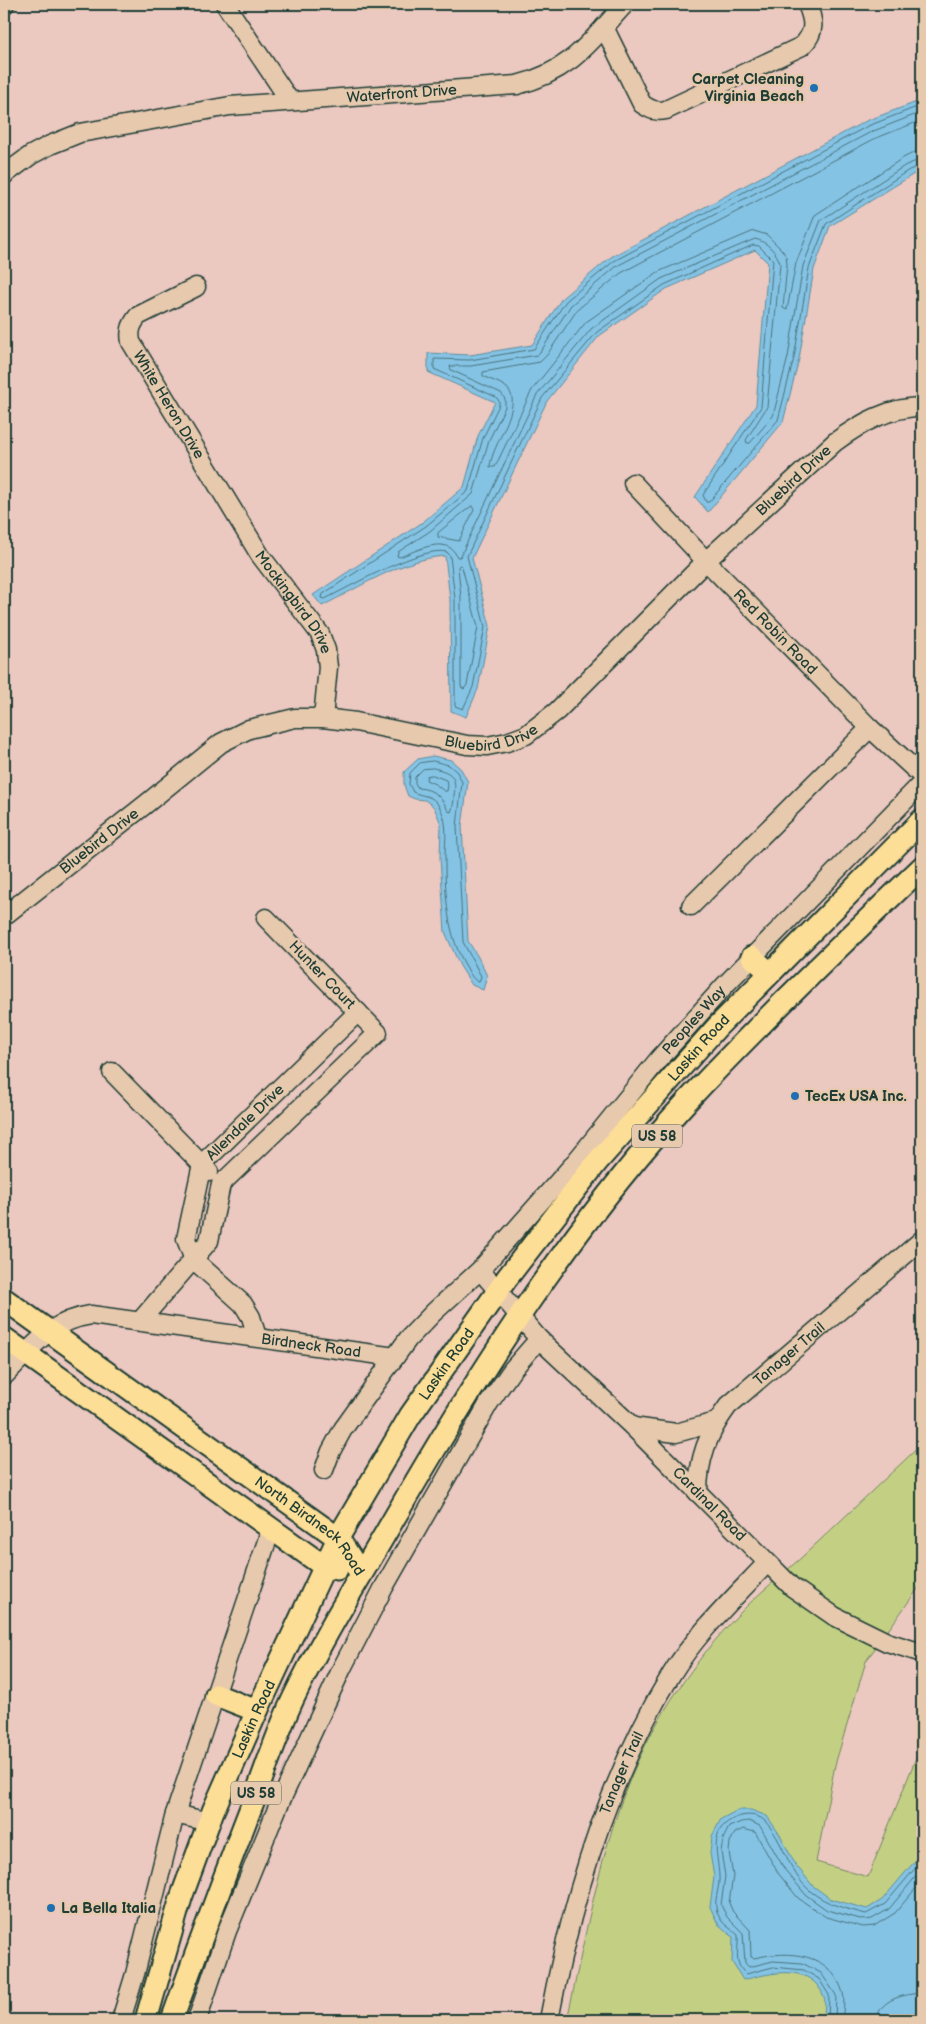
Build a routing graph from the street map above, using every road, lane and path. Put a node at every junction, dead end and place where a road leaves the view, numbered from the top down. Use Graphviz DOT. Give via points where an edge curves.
graph roads {
  1 [pos="225,4"];
  2 [pos="625,4"];
  3 [pos="807,4"];
  4 [pos="604,27"];
  5 [pos="290,101"];
  6 [pos="4,175"];
  7 [pos="196,287"];
  8 [pos="922,408"];
  9 [pos="633,483"];
  10 [pos="224,496"];
  11 [pos="706,562"];
  12 [pos="323,718"];
  13 [pos="870,728"];
  14 [pos="922,776"];
  15 [pos="922,783"];
  16 [pos="922,820"];
  17 [pos="922,867"];
  18 [pos="691,906"];
  19 [pos="4,916"];
  20 [pos="266,918"];
  21 [pos="792,950"];
  22 [pos="752,957"];
  23 [pos="814,971"];
  24 [pos="770,973"];
  25 [pos="358,1012"];
  26 [pos="378,1033"];
  27 [pos="112,1072"];
  28 [pos="202,1164"];
  29 [pos="221,1184"];
  30 [pos="922,1240"];
  31 [pos="194,1260"];
  32 [pos="480,1270"];
  33 [pos="497,1292"];
  34 [pos="4,1299"];
  35 [pos="519,1318"];
  36 [pos="141,1320"];
  37 [pos="48,1332"];
  38 [pos="257,1337"];
  39 [pos="4,1338"];
  40 [pos="539,1340"];
  41 [pos="26,1354"];
  42 [pos="395,1357"];
  43 [pos="4,1376"];
  44 [pos="716,1422"];
  45 [pos="633,1427"];
  46 [pos="324,1470"];
  47 [pos="698,1493"];
  48 [pos="271,1529"];
  49 [pos="338,1538"];
  50 [pos="767,1563"];
  51 [pos="324,1567"];
  52 [pos="362,1574"];
  53 [pos="384,1587"];
  54 [pos="922,1653"];
  55 [pos="216,1695"];
  56 [pos="257,1711"];
  57 [pos="175,1814"];
  58 [pos="209,1822"];
  59 [pos="121,2020"];
  60 [pos="146,2020"];
  61 [pos="172,2020"];
  62 [pos="197,2020"];
  63 [pos="549,2020"];
  1 -- 5 [label="street"];
  2 -- 4 [label="street, Waterfront Drive"];
  3 -- 4 [label="street" via="814,22 809,38 802,46 658,112 642,104"];
  4 -- 5 [label="street, Waterfront Drive" via="578,55 534,81 517,85"];
  5 -- 6 [label="street, Waterfront Drive" via="230,106 70,136 31,155"];
  7 -- 10 [label="street, White Heron Drive" via="138,316 132,324 131,342"];
  8 -- 11 [label="street, Bluebird Drive" via="880,415 835,442"];
  9 -- 11 [label="street, Red Robin Road"];
  10 -- 12 [label="street, Mockingbird Drive" via="260,555 320,634 328,667"];
  11 -- 12 [label="street, Bluebird Drive" via="557,712 520,737 487,746 467,745"];
  11 -- 13 [label="street, Red Robin Road"];
  12 -- 19 [label="street, Bluebird Drive" via="280,720 249,729 220,743"];
  13 -- 14 [label="street, Red Robin Road"];
  13 -- 18 [label="street"];
  15 -- 22 [label="street, Peoples Way"];
  16 -- 21 [label="main road, Laskin Road / US 58"];
  17 -- 23 [label="main road, Laskin Road / US 58"];
  20 -- 25 [label="street, Hunter Court"];
  21 -- 23 [label="main road"];
  21 -- 24 [label="main road, Laskin Road / US 58"];
  22 -- 24 [label="main road"];
  22 -- 32 [label="street, Peoples Way" via="658,1060 572,1166"];
  23 -- 35 [label="main road, Laskin Road / US 58" via="664,1129 614,1189"];
  24 -- 33 [label="main road, Laskin Road / US 58" via="717,1027 598,1162"];
  25 -- 26 [label="street, Hunter Court"];
  25 -- 28 [label="street, Allendale Drive"];
  26 -- 29 [label="street, Allendale Drive"];
  27 -- 28 [label="street"];
  28 -- 29 [label="street"];
  28 -- 31 [label="street, Allendale Drive" via="186,1238"];
  29 -- 31 [label="street, Allendale Drive" via="209,1241"];
  30 -- 44 [label="street, Tanager Trail" via="728,1406"];
  31 -- 36 [label="street, Allendale Drive"];
  31 -- 38 [label="street" via="243,1304"];
  32 -- 33 [label="street"];
  32 -- 42 [label="street" via="434,1312"];
  33 -- 35 [label="street"];
  33 -- 49 [label="main road, Laskin Road / US 58" via="410,1416"];
  34 -- 37 [label="main road, North Birdneck Road"];
  35 -- 40 [label="street, Cardinal Road"];
  35 -- 52 [label="main road, Laskin Road / US 58" via="436,1445"];
  36 -- 37 [label="street, Birdneck Road" via="91,1315 75,1317"];
  36 -- 38 [label="street, Birdneck Road"];
  37 -- 41 [label="street, Birdneck Road"];
  37 -- 49 [label="main road, North Birdneck Road"];
  38 -- 42 [label="street, Birdneck Road"];
  39 -- 41 [label="main road, North Birdneck Road"];
  40 -- 45 [label="street, Cardinal Road"];
  40 -- 53 [label="street" via="489,1403"];
  41 -- 43 [label="street, Birdneck Road"];
  41 -- 48 [label="main road, North Birdneck Road"];
  42 -- 46 [label="street" via="343,1428"];
  44 -- 45 [label="street" via="676,1433"];
  44 -- 47 [label="street, Tanager Trail" via="701,1456"];
  45 -- 47 [label="street, Cardinal Road"];
  47 -- 50 [label="street, Cardinal Road"];
  48 -- 51 [label="main road, North Birdneck Road"];
  48 -- 55 [label="street"];
  49 -- 51 [label="main road, Laskin Road / US 58"];
  49 -- 52 [label="main road, North Birdneck Road"];
  50 -- 54 [label="street, Cardinal Road" via="792,1587 834,1616 887,1642"];
  50 -- 63 [label="street, Tanager Trail" via="686,1653 643,1727 615,1789 579,1890 559,1964"];
  51 -- 52 [label="main road, North Birdneck Road"];
  51 -- 56 [label="main road, Laskin Road / US 58"];
  52 -- 53 [label="street"];
  52 -- 61 [label="main road, Laskin Road / US 58" via="316,1652 291,1704 216,1896"];
  53 -- 62 [label="street" via="294,1769 227,1931"];
  55 -- 56 [label="main road"];
  55 -- 57 [label="street"];
  56 -- 58 [label="main road, Laskin Road / US 58"];
  57 -- 58 [label="street"];
  57 -- 59 [label="street"];
  58 -- 60 [label="main road, Laskin Road / US 58" via="181,1898"];
}
